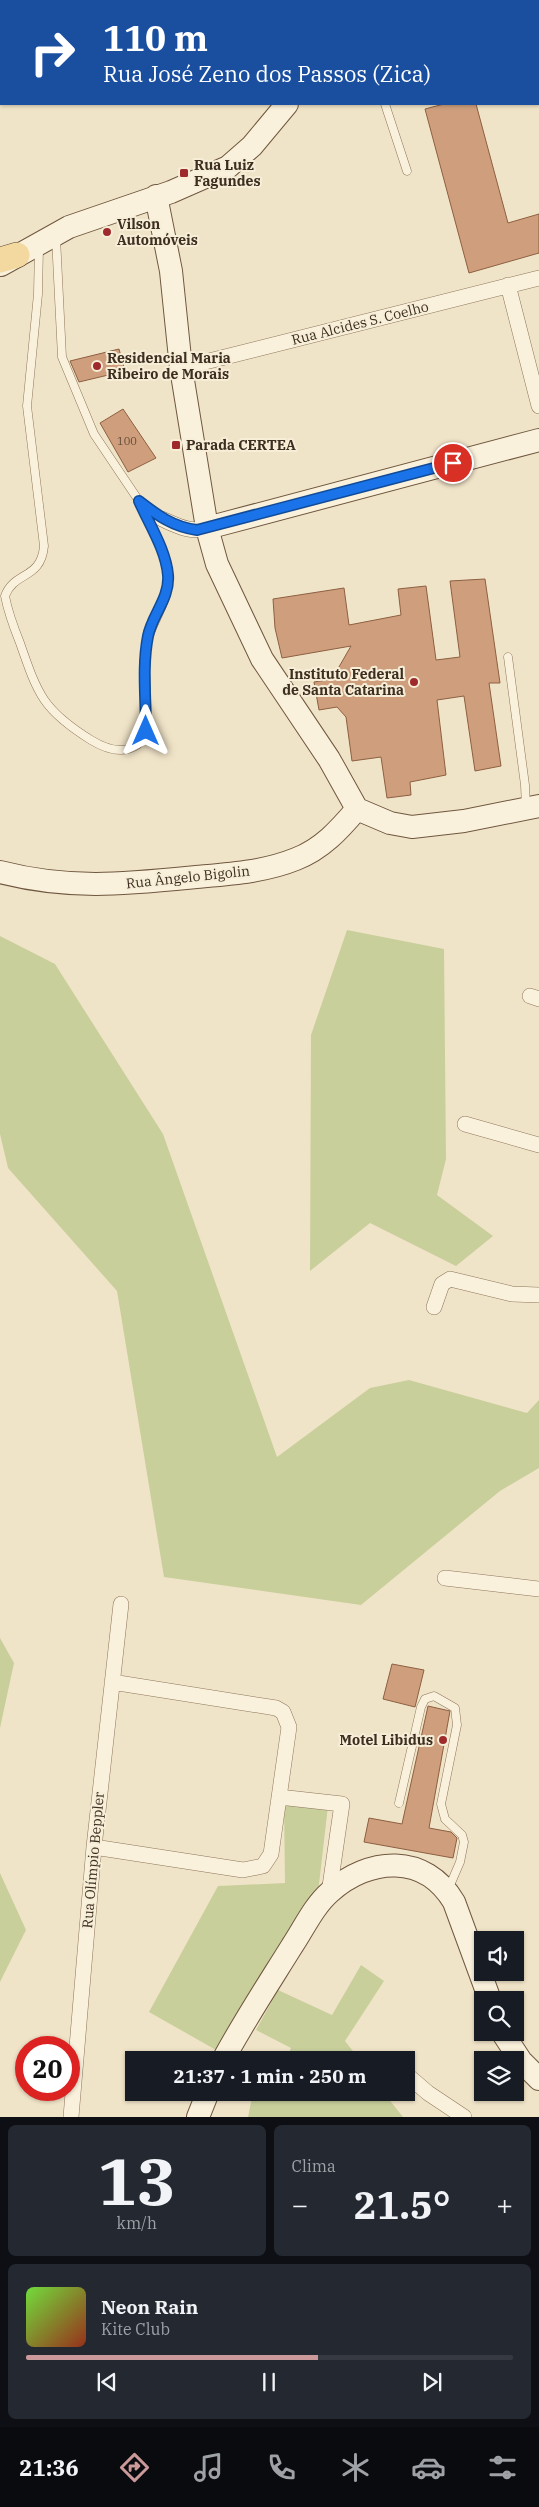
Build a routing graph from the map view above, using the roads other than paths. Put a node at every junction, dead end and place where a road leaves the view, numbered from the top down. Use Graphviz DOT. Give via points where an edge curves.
graph roads {
  1 [pos="286,105"];
  2 [pos="385,105"];
  3 [pos="407,171"];
  4 [pos="156,196"];
  5 [pos="48,239"];
  6 [pos="6,260"];
  7 [pos="539,278"];
  8 [pos="508,286"];
  9 [pos="181,368"];
  10 [pos="539,406"];
  11 [pos="539,440"];
  12 [pos="139,501"];
  13 [pos="162,519"];
  14 [pos="207,528"];
  15 [pos="508,657"];
  16 [pos="532,806"];
  17 [pos="357,809"];
  18 [pos="0,872"];
  19 [pos="465,1124"];
  20 [pos="539,1144"];
  21 [pos="539,1295"];
  22 [pos="434,1307"];
  23 [pos="444,1578"];
  24 [pos="539,1589"];
  25 [pos="121,1604"];
  26 [pos="112,1682"];
  27 [pos="279,1797"];
  28 [pos="399,1803"];
  29 [pos="94,1847"];
  30 [pos="448,1892"];
  31 [pos="329,1893"];
  32 [pos="487,1991"];
  33 [pos="508,2041"];
  34 [pos="228,2051"];
  35 [pos="539,2079"];
  36 [pos="415,2082"];
  37 [pos="204,2101"];
  38 [pos="71,2117"];
  39 [pos="198,2117"];
  40 [pos="464,2117"];
  1 -- 4 [label="main road" via="252,146 228,167"];
  2 -- 3 [label="lane"];
  4 -- 5 [label="main road" via="88,219"];
  4 -- 9 [label="main road" via="171,272"];
  5 -- 6 [label="main road"];
  5 -- 12 [label="lane" via="62,357 94,434"];
  5 -- 12 [label="lane" via="38,294 27,406 43,559 38,567 8,588 5,596 35,686 48,707 64,723 105,749 125,750 138,745 146,731 145,653 148,634 166,594 166,562"];
  7 -- 8 [label="street, Rua Alcides S. Coelho"];
  8 -- 9 [label="street, Rua Alcides S. Coelho"];
  8 -- 10 [label="street"];
  9 -- 14 [label="main road"];
  11 -- 14 [label="main road"];
  12 -- 13 [label="lane"];
  13 -- 14 [label="street" via="182,528"];
  14 -- 17 [label="main road" via="217,564 262,659 329,759"];
  15 -- 16 [label="lane" via="525,786"];
  16 -- 17 [label="main road" via="412,827 390,823"];
  17 -- 18 [label="main road, Rua Ângelo Bigolin" via="332,838 297,859 268,869 111,885 52,883"];
  19 -- 20 [label="street"];
  21 -- 22 [label="street" via="512,1294 450,1280 442,1284"];
  23 -- 24 [label="street"];
  25 -- 26 [label="street, Rua Olímpio Beppler"];
  26 -- 27 [label="street" via="270,1706 283,1712 289,1726"];
  26 -- 29 [label="street, Rua Olímpio Beppler"];
  27 -- 29 [label="street" via="271,1854 263,1866 253,1870"];
  27 -- 31 [label="street" via="342,1804"];
  28 -- 30 [label="lane" via="421,1707 425,1699 434,1696 455,1708 457,1725 442,1804 446,1820 462,1835 464,1842"];
  29 -- 38 [label="street, Rua Olímpio Beppler"];
  30 -- 31 [label="main road" via="422,1871 390,1865 366,1871"];
  30 -- 32 [label="main road"];
  31 -- 34 [label="main road" via="271,1979"];
  33 -- 35 [label="main road" via="521,2061"];
  36 -- 40 [label="street"];
  37 -- 39 [label="main road"];
}
